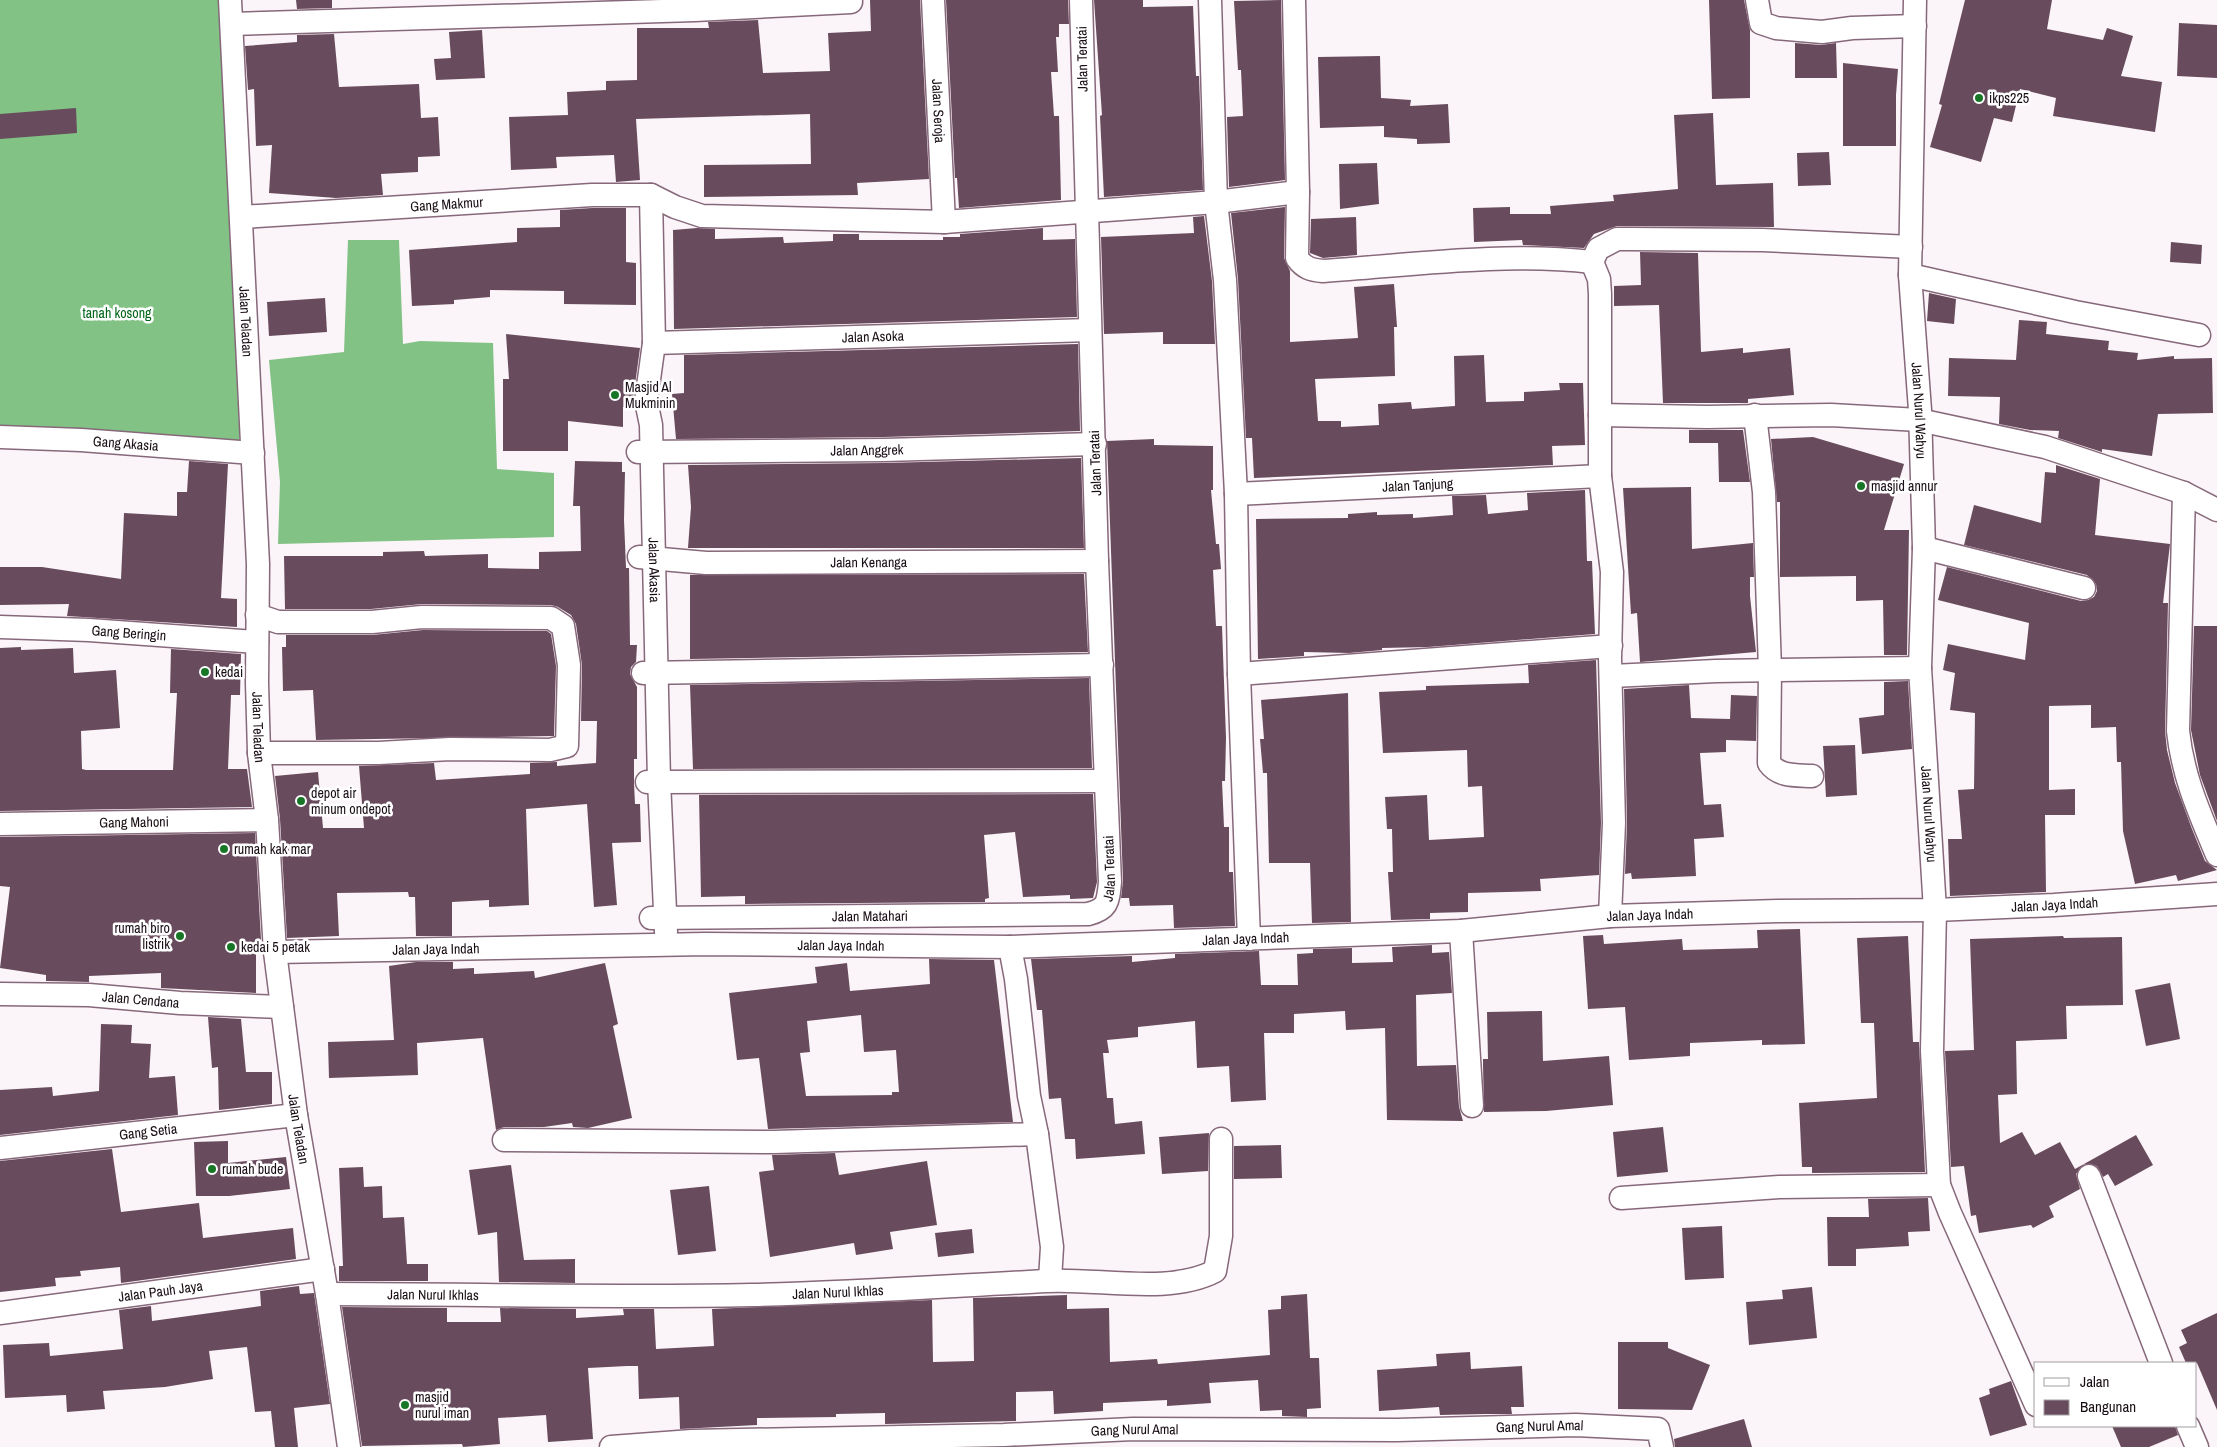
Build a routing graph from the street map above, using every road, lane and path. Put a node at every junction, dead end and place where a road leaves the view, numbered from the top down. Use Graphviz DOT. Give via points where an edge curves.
graph roads {
  1 [pos="230,0"];
  2 [pos="934,0"];
  3 [pos="1081,0"];
  4 [pos="1210,0"];
  5 [pos="1294,0"];
  6 [pos="1757,0"];
  7 [pos="1915,0"];
  8 [pos="851,2"];
  9 [pos="232,24"];
  10 [pos="1915,26"];
  11 [pos="1298,192"];
  12 [pos="651,195"];
  13 [pos="1216,202"];
  14 [pos="1086,211"];
  15 [pos="242,217"];
  16 [pos="944,222"];
  17 [pos="1911,247"];
  18 [pos="1592,262"];
  19 [pos="1910,275"];
  20 [pos="1090,330"];
  21 [pos="2198,335"];
  22 [pos="654,343"];
  23 [pos="646,401"];
  24 [pos="1600,415"];
  25 [pos="1755,415"];
  26 [pos="1919,420"];
  27 [pos="0,437"];
  28 [pos="1095,444"];
  29 [pos="644,452"];
  30 [pos="253,453"];
  31 [pos="1600,476"];
  32 [pos="2184,493"];
  33 [pos="1236,494"];
  34 [pos="2217,510"];
  35 [pos="1924,548"];
  36 [pos="647,557"];
  37 [pos="1097,561"];
  38 [pos="2084,588"];
  39 [pos="257,615"];
  40 [pos="0,627"];
  41 [pos="257,642"];
  42 [pos="1611,646"];
  43 [pos="1102,665"];
  44 [pos="1920,668"];
  45 [pos="1770,670"];
  46 [pos="650,672"];
  47 [pos="1239,674"];
  48 [pos="1612,676"];
  49 [pos="259,753"];
  50 [pos="1812,776"];
  51 [pos="1105,781"];
  52 [pos="653,782"];
  53 [pos="267,820"];
  54 [pos="0,824"];
  55 [pos="2217,855"];
  56 [pos="2217,894"];
  57 [pos="1935,910"];
  58 [pos="1088,914"];
  59 [pos="1610,916"];
  60 [pos="658,917"];
  61 [pos="1461,932"];
  62 [pos="1250,939"];
  63 [pos="659,946"];
  64 [pos="1010,947"];
  65 [pos="274,952"];
  66 [pos="0,994"];
  67 [pos="282,1007"];
  68 [pos="1472,1106"];
  69 [pos="296,1115"];
  70 [pos="1037,1134"];
  71 [pos="504,1140"];
  72 [pos="1222,1140"];
  73 [pos="0,1148"];
  74 [pos="2089,1176"];
  75 [pos="1939,1184"];
  76 [pos="1621,1198"];
  77 [pos="323,1269"];
  78 [pos="1050,1280"];
  79 [pos="327,1294"];
  80 [pos="0,1313"];
  81 [pos="2161,1362"];
  82 [pos="2034,1401"];
  83 [pos="2188,1427"];
  84 [pos="1660,1438"];
  85 [pos="350,1447"];
  86 [pos="611,1447"];
  87 [pos="2197,1447"];
  1 -- 9 [label="street, Jalan Teladan"];
  2 -- 16 [label="street, Jalan Seroja"];
  3 -- 14 [label="street, Jalan Teratai"];
  4 -- 13 [label="street"];
  5 -- 11 [label="street"];
  6 -- 10 [label="street" via="1761,23 1776,28 1822,32"];
  7 -- 10 [label="street, Jalan Nurul Wahyu"];
  8 -- 9 [label="street"];
  9 -- 15 [label="street, Jalan Teladan"];
  10 -- 17 [label="street, Jalan Nurul Wahyu"];
  11 -- 13 [label="street"];
  11 -- 18 [label="street" via="1297,258 1310,270 1502,260"];
  12 -- 15 [label="street, Gang Makmur" via="592,194"];
  12 -- 16 [label="street" via="702,216"];
  12 -- 22 [label="street, Jalan Akasia"];
  13 -- 14 [label="street"];
  13 -- 33 [label="street" via="1225,280"];
  14 -- 16 [label="street"];
  14 -- 20 [label="street, Jalan Teratai"];
  15 -- 30 [label="street, Jalan Teladan"];
  17 -- 18 [label="street" via="1762,240 1629,239 1598,249"];
  17 -- 19 [label="street, Jalan Nurul Wahyu"];
  18 -- 24 [label="street" via="1599,279 1600,294"];
  19 -- 21 [label="street" via="2074,312"];
  19 -- 26 [label="street, Jalan Nurul Wahyu"];
  20 -- 22 [label="street, Jalan Asoka"];
  20 -- 28 [label="street, Jalan Teratai"];
  22 -- 23 [label="street, Jalan Akasia"];
  23 -- 29 [label="street, Jalan Akasia" via="651,425"];
  23 -- 29 [label="street, Jalan Akasia" via="638,424"];
  24 -- 25 [label="street"];
  24 -- 31 [label="street"];
  25 -- 26 [label="street"];
  25 -- 45 [label="street" via="1764,492"];
  26 -- 32 [label="street" via="2045,447"];
  26 -- 35 [label="street, Jalan Nurul Wahyu"];
  27 -- 30 [label="street, Gang Akasia"];
  28 -- 29 [label="street, Jalan Anggrek"];
  28 -- 37 [label="street, Jalan Teratai"];
  29 -- 36 [label="street, Jalan Akasia"];
  30 -- 39 [label="street, Jalan Teladan"];
  31 -- 33 [label="street, Jalan Tanjung"];
  31 -- 42 [label="street" via="1612,572"];
  32 -- 34 [label="street"];
  32 -- 55 [label="street" via="2178,731 2189,790"];
  33 -- 47 [label="street"];
  35 -- 38 [label="street"];
  35 -- 44 [label="street, Jalan Nurul Wahyu"];
  36 -- 37 [label="street, Jalan Kenanga" via="706,563"];
  36 -- 46 [label="street, Jalan Akasia"];
  37 -- 43 [label="street, Jalan Teratai"];
  39 -- 41 [label="street, Jalan Teladan"];
  39 -- 49 [label="street" via="278,622 372,622 422,617 552,618 564,626 569,665 567,746 541,751 450,749 379,753"];
  40 -- 41 [label="street, Gang Beringin"];
  41 -- 49 [label="street, Jalan Teladan"];
  42 -- 47 [label="street"];
  42 -- 48 [label="street"];
  43 -- 46 [label="street"];
  43 -- 51 [label="street, Jalan Teratai"];
  44 -- 45 [label="street"];
  44 -- 57 [label="street, Jalan Nurul Wahyu"];
  45 -- 48 [label="street"];
  45 -- 50 [label="street" via="1769,763 1781,773"];
  46 -- 52 [label="street, Jalan Akasia"];
  47 -- 62 [label="street"];
  48 -- 59 [label="street" via="1614,823"];
  49 -- 53 [label="street, Jalan Teladan"];
  51 -- 52 [label="street"];
  51 -- 58 [label="street, Jalan Teratai" via="1108,900 1100,911"];
  52 -- 60 [label="street, Jalan Akasia"];
  53 -- 54 [label="street, Gang Mahoni"];
  53 -- 65 [label="street, Jalan Teladan"];
  56 -- 57 [label="street, Jalan Jaya Indah"];
  57 -- 59 [label="street, Jalan Jaya Indah" via="1778,910"];
  57 -- 75 [label="street, Jalan Nurul Wahyu" via="1932,1051"];
  58 -- 60 [label="street, Jalan Matahari"];
  59 -- 61 [label="street, Jalan Jaya Indah"];
  60 -- 63 [label="street, Jalan Akasia"];
  61 -- 62 [label="street, Jalan Jaya Indah"];
  61 -- 68 [label="street"];
  62 -- 64 [label="street, Jalan Jaya Indah"];
  63 -- 64 [label="street, Jalan Jaya Indah"];
  63 -- 65 [label="street, Jalan Jaya Indah"];
  64 -- 70 [label="street"];
  65 -- 67 [label="street, Jalan Teladan"];
  66 -- 67 [label="street, Jalan Cendana" via="89,994 180,1003"];
  67 -- 69 [label="street, Jalan Teladan"];
  69 -- 73 [label="street, Gang Setia"];
  69 -- 77 [label="street, Jalan Teladan"];
  70 -- 71 [label="street" via="774,1142"];
  70 -- 78 [label="street" via="1052,1248"];
  72 -- 78 [label="street, Jalan Nurul Ikhlas" via="1221,1236 1215,1271 1201,1278 1146,1284"];
  74 -- 81 [label="street"];
  75 -- 76 [label="street" via="1779,1187"];
  75 -- 82 [label="street, Jalan Nurul Wahyu"];
  77 -- 79 [label="street, Jalan Teladan"];
  77 -- 80 [label="street, Jalan Pauh Jaya"];
  78 -- 79 [label="street, Jalan Nurul Ikhlas" via="753,1295"];
  79 -- 85 [label="street, Jalan Teladan"];
  83 -- 87 [label="street"];
  84 -- 86 [label="street, Gang Nurul Amal" via="1576,1425 1388,1430 1133,1429 692,1441"];
}
